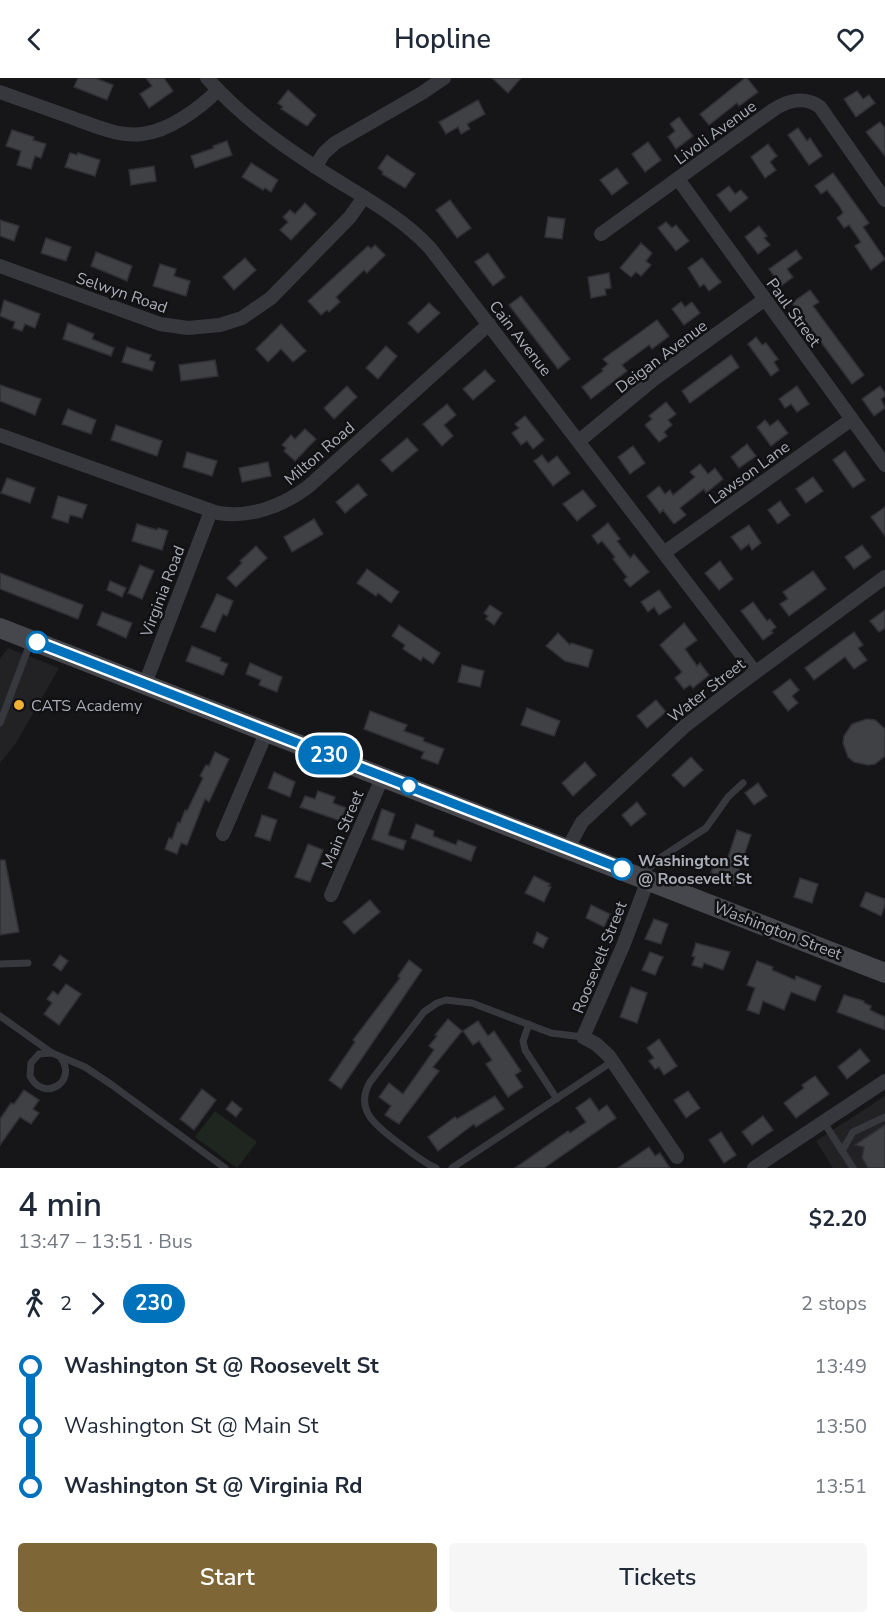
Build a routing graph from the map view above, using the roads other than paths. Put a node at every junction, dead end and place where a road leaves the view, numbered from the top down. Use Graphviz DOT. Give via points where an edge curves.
graph roads {
  1 [pos="207,78"];
  2 [pos="444,78"];
  3 [pos="218,90"];
  4 [pos="0,92"];
  5 [pos="315,167"];
  6 [pos="678,179"];
  7 [pos="364,197"];
  8 [pos="885,200"];
  9 [pos="601,234"];
  10 [pos="0,266"];
  11 [pos="764,300"];
  12 [pos="489,324"];
  13 [pos="852,419"];
  14 [pos="0,435"];
  15 [pos="579,441"];
  16 [pos="885,465"];
  17 [pos="211,511"];
  18 [pos="666,552"];
  19 [pos="885,577"];
  20 [pos="0,628"];
  21 [pos="32,640"];
  22 [pos="755,672"];
  23 [pos="145,684"];
  24 [pos="0,723"];
  25 [pos="267,731"];
  26 [pos="383,776"];
  27 [pos="742,783"];
  28 [pos="223,834"];
  29 [pos="568,848"];
  30 [pos="645,878"];
  31 [pos="332,896"];
  32 [pos="28,963"];
  33 [pos="0,964"];
  34 [pos="885,973"];
  35 [pos="0,1016"];
  36 [pos="529,1024"];
  37 [pos="583,1037"];
  38 [pos="52,1053"];
  39 [pos="59,1057"];
  40 [pos="613,1061"];
  41 [pos="885,1081"];
  42 [pos="557,1099"];
  43 [pos="885,1117"];
  44 [pos="823,1121"];
  45 [pos="842,1151"];
  46 [pos="677,1157"];
  47 [pos="225,1168"];
  48 [pos="435,1168"];
  49 [pos="452,1168"];
  50 [pos="754,1168"];
  51 [pos="853,1168"];
  1 -- 3 [label="street, Cain Avenue"];
  2 -- 5 [label="street" via="335,143"];
  3 -- 4 [label="street" via="169,125 133,135"];
  3 -- 5 [label="street, Cain Avenue" via="261,130"];
  5 -- 7 [label="street, Cain Avenue"];
  6 -- 8 [label="street, Livoli Avenue" via="779,106 808,101 824,112"];
  6 -- 9 [label="street, Livoli Avenue"];
  6 -- 11 [label="street, Paul Street"];
  7 -- 10 [label="street, Selwyn Road" via="350,217 271,298 253,313 220,325 188,328 160,324"];
  7 -- 12 [label="street, Cain Avenue" via="423,240"];
  11 -- 13 [label="street, Paul Street"];
  11 -- 15 [label="street, Deigan Avenue" via="654,379"];
  12 -- 15 [label="street, Cain Avenue"];
  12 -- 17 [label="street, Milton Road" via="301,493 253,512"];
  13 -- 16 [label="street, Paul Street"];
  13 -- 18 [label="street, Lawson Lane"];
  14 -- 17 [label="street, Milton Road"];
  15 -- 18 [label="street, Cain Avenue"];
  17 -- 23 [label="street, Virginia Road"];
  18 -- 22 [label="street, Cain Avenue"];
  19 -- 22 [label="street, Water Street"];
  20 -- 21 [label="main road, Washington Street"];
  21 -- 23 [label="main road, Washington Street"];
  21 -- 24 [label="lane"];
  22 -- 29 [label="street, Water Street" via="680,730 595,809 577,829"];
  23 -- 25 [label="main road, Washington Street"];
  25 -- 26 [label="main road, Washington Street"];
  25 -- 28 [label="street"];
  26 -- 29 [label="main road, Washington Street"];
  26 -- 31 [label="street, Main Street"];
  27 -- 30 [label="lane" via="706,828 657,860"];
  29 -- 30 [label="main road, Washington Street"];
  30 -- 34 [label="main road, Washington Street"];
  30 -- 37 [label="street, Roosevelt Street" via="623,946"];
  32 -- 33 [label="lane"];
  35 -- 38 [label="lane"];
  36 -- 37 [label="lane" via="551,1033"];
  36 -- 42 [label="lane" via="523,1041 525,1050"];
  36 -- 48 [label="lane" via="471,1003 441,1001 424,1012 370,1082 364,1095 373,1123"];
  37 -- 40 [label="street, Roosevelt Street" via="601,1047"];
  38 -- 39 [label="lane"];
  38 -- 39 [label="lane" via="39,1054 31,1063 30,1076 37,1086 55,1088 63,1080 66,1069"];
  39 -- 47 [label="lane" via="86,1067"];
  40 -- 42 [label="lane"];
  40 -- 46 [label="street, Roosevelt Street"];
  41 -- 44 [label="street"];
  42 -- 49 [label="lane"];
  43 -- 45 [label="lane" via="853,1132"];
  44 -- 45 [label="lane"];
  44 -- 50 [label="street"];
  45 -- 51 [label="lane"];
}
